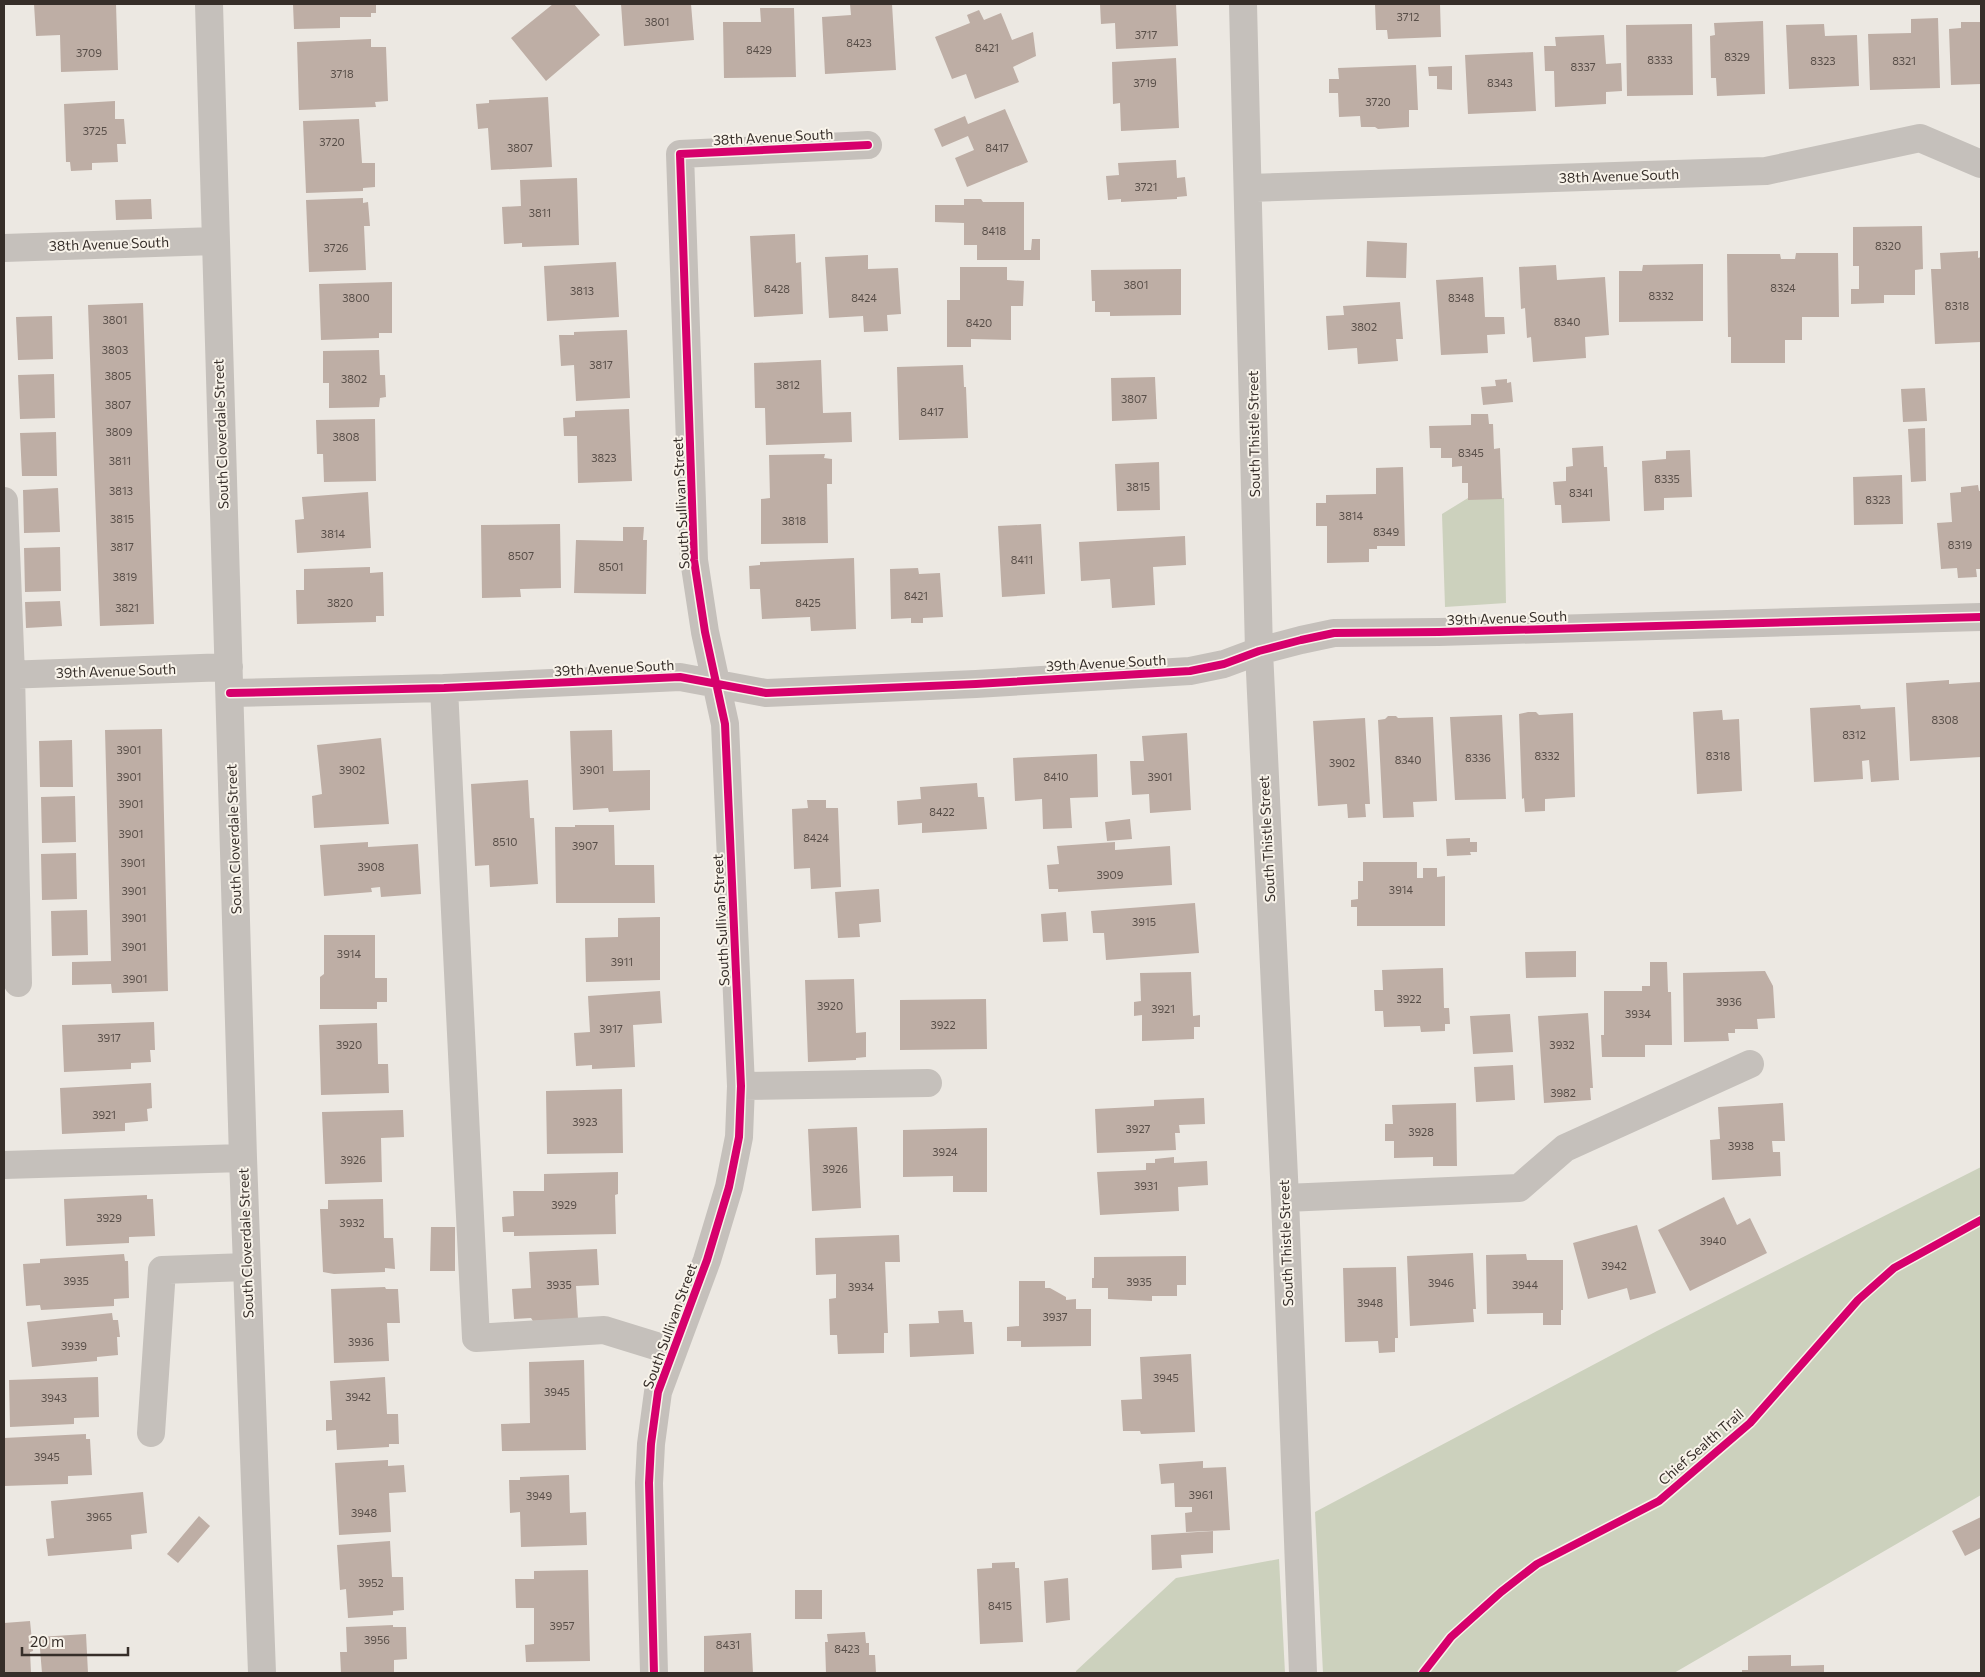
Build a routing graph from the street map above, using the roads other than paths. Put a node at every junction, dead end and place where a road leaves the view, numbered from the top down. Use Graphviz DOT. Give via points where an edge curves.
graph roads {
  1 [pos="209,4"];
  2 [pos="1243,4"];
  3 [pos="868,145"];
  4 [pos="680,154"];
  5 [pos="1981,164"];
  6 [pos="1249,188"];
  7 [pos="215,240"];
  8 [pos="4,248"];
  9 [pos="4,501"];
  10 [pos="1981,616"];
  11 [pos="1258,651"];
  12 [pos="7,675"];
  13 [pos="230,680"];
  14 [pos="717,684"];
  15 [pos="444,688"];
  16 [pos="18,983"];
  17 [pos="1750,1064"];
  18 [pos="928,1083"];
  19 [pos="741,1086"];
  20 [pos="243,1158"];
  21 [pos="4,1165"];
  22 [pos="1285,1198"];
  23 [pos="246,1267"];
  24 [pos="672,1351"];
  25 [pos="151,1433"];
  26 [pos="262,1673"];
  27 [pos="654,1673"];
  28 [pos="1303,1673"];
  1 -- 7 [label="street, South Cloverdale Street"];
  2 -- 6 [label="street, South Thistle Street"];
  3 -- 4 [label="street, 38th Avenue South"];
  4 -- 14 [label="street, South Sullivan Street" via="694,560 704,632"];
  5 -- 6 [label="street, 38th Avenue South" via="1920,138 1766,171"];
  6 -- 11 [label="street, South Thistle Street"];
  7 -- 8 [label="street, 38th Avenue South"];
  7 -- 13 [label="street, South Cloverdale Street"];
  9 -- 12 [label="street"];
  10 -- 11 [label="street, 39th Avenue South" via="1334,634"];
  11 -- 14 [label="street, 39th Avenue South" via="1224,664 1190,671 766,693"];
  11 -- 22 [label="street, South Thistle Street"];
  12 -- 13 [label="street, 39th Avenue South"];
  12 -- 16 [label="street"];
  13 -- 15 [label="street, 39th Avenue South"];
  13 -- 20 [label="street, South Cloverdale Street"];
  14 -- 15 [label="street, 39th Avenue South" via="680,677"];
  14 -- 19 [label="street, South Sullivan Street" via="725,724"];
  15 -- 24 [label="street" via="476,1338 604,1330"];
  17 -- 22 [label="street" via="1565,1148 1519,1188"];
  18 -- 19 [label="street"];
  19 -- 24 [label="street, South Sullivan Street" via="739,1137 729,1187 707,1260"];
  20 -- 21 [label="street"];
  20 -- 23 [label="street, South Cloverdale Street"];
  22 -- 28 [label="street, South Thistle Street"];
  23 -- 25 [label="street" via="162,1270"];
  23 -- 26 [label="street, South Cloverdale Street"];
  24 -- 27 [label="street, South Sullivan Street" via="658,1392 650,1463"];
}
